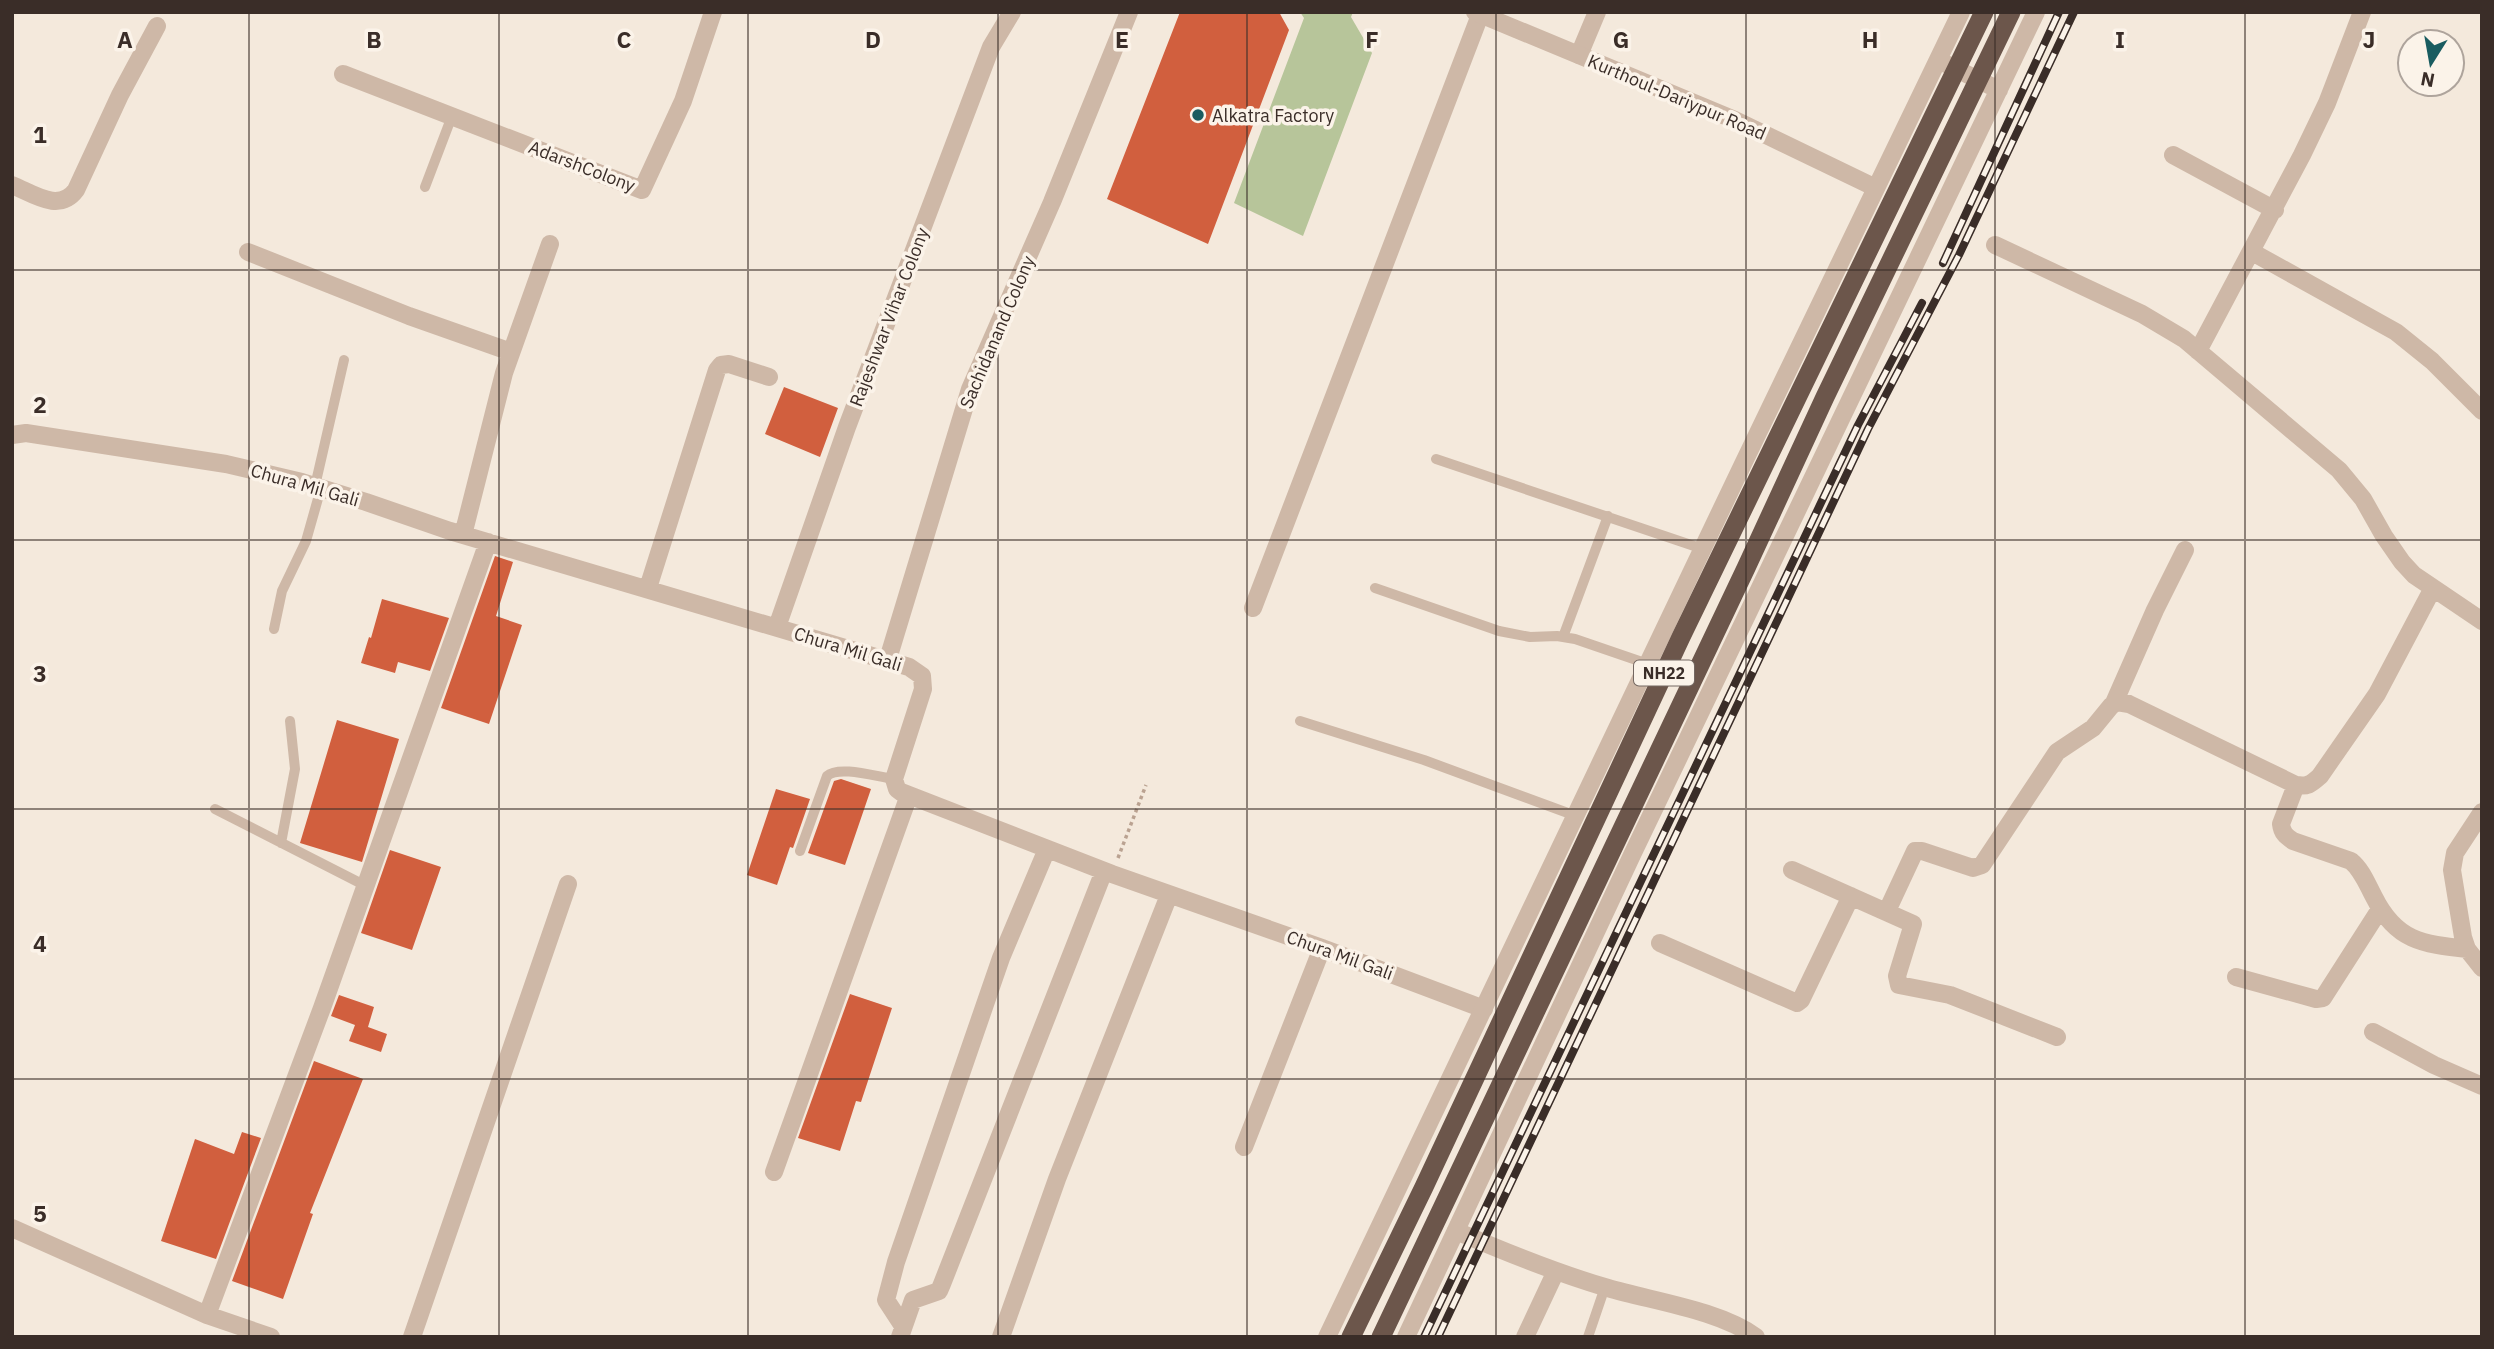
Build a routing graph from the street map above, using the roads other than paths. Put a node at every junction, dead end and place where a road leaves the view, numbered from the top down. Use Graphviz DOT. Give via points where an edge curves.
graph roads {
  1 [pos="713,12"];
  2 [pos="1012,12"];
  3 [pos="1129,12"];
  4 [pos="1597,12"];
  5 [pos="1961,12"];
  6 [pos="1984,12"];
  7 [pos="2011,12"];
  8 [pos="2036,12"];
  9 [pos="2362,12"];
  10 [pos="1478,13"];
  11 [pos="157,26"];
  12 [pos="1579,55"];
  13 [pos="1938,60"];
  14 [pos="343,74"];
  15 [pos="1999,90"];
  16 [pos="452,116"];
  17 [pos="2173,156"];
  18 [pos="12,185"];
  19 [pos="425,187"];
  20 [pos="1876,188"];
  21 [pos="2275,210"];
  22 [pos="550,244"];
  23 [pos="1996,245"];
  24 [pos="248,252"];
  25 [pos="2252,252"];
  26 [pos="2198,351"];
  27 [pos="511,352"];
  28 [pos="345,360"];
  29 [pos="769,377"];
  30 [pos="2482,411"];
  31 [pos="19,434"];
  32 [pos="1436,459"];
  33 [pos="318,487"];
  34 [pos="1608,516"];
  35 [pos="463,536"];
  36 [pos="488,542"];
  37 [pos="1703,549"];
  38 [pos="2185,550"];
  39 [pos="648,588"];
  40 [pos="1375,588"];
  41 [pos="2433,588"];
  42 [pos="1253,608"];
  43 [pos="2482,621"];
  44 [pos="777,627"];
  45 [pos="274,629"];
  46 [pos="1563,637"];
  47 [pos="888,659"];
  48 [pos="1648,664"];
  49 [pos="2114,703"];
  50 [pos="290,721"];
  51 [pos="1300,721"];
  52 [pos="894,779"];
  53 [pos="2296,785"];
  54 [pos="909,795"];
  55 [pos="215,809"];
  56 [pos="2482,812"];
  57 [pos="1576,816"];
  58 [pos="281,843"];
  59 [pos="1047,849"];
  60 [pos="800,852"];
  61 [pos="1792,870"];
  62 [pos="1108,873"];
  63 [pos="568,884"];
  64 [pos="366,886"];
  65 [pos="1170,895"];
  66 [pos="1851,895"];
  67 [pos="2380,909"];
  68 [pos="1887,911"];
  69 [pos="1660,943"];
  70 [pos="1322,948"];
  71 [pos="1512,949"];
  72 [pos="2467,949"];
  73 [pos="2482,968"];
  74 [pos="2236,977"];
  75 [pos="1574,981"];
  76 [pos="1484,1009"];
  77 [pos="2373,1032"];
  78 [pos="2057,1037"];
  79 [pos="2482,1086"];
  80 [pos="1244,1147"];
  81 [pos="774,1172"];
  82 [pos="12,1228"];
  83 [pos="1456,1231"];
  84 [pos="1556,1271"];
  85 [pos="1605,1287"];
  86 [pos="215,1324"];
  87 [pos="902,1331"];
  88 [pos="271,1337"];
  89 [pos="412,1337"];
  90 [pos="1001,1337"];
  91 [pos="1326,1337"];
  92 [pos="1351,1337"];
  93 [pos="1381,1337"];
  94 [pos="1406,1337"];
  95 [pos="1525,1337"];
  96 [pos="1588,1337"];
  97 [pos="1756,1337"];
  1 -- 16 [label="street, AdarshColony" via="683,101 642,190"];
  2 -- 44 [label="street, Rajeshwar Vihar Colony" via="982,72 847,427"];
  3 -- 47 [label="street, Sachidanand Colony" via="970,389"];
  4 -- 12 [label="street"];
  5 -- 13 [label="street"];
  6 -- 92 [label="highway, NH22, bridge" via="1675,649"];
  7 -- 93 [label="highway, NH22, bridge"];
  8 -- 15 [label="street"];
  9 -- 21 [label="street" via="2327,103"];
  10 -- 12 [label="street, Kurthoul-Dariypur Road"];
  10 -- 42 [label="street"];
  11 -- 18 [label="street" via="70,198 54,201"];
  12 -- 20 [label="street, Kurthoul-Dariypur Road" via="1735,120"];
  13 -- 15 [label="street"];
  13 -- 20 [label="street"];
  14 -- 16 [label="street, AdarshColony"];
  15 -- 75 [label="street"];
  16 -- 19 [label="lane"];
  17 -- 21 [label="street"];
  20 -- 37 [label="street"];
  21 -- 25 [label="street"];
  22 -- 27 [label="street"];
  23 -- 26 [label="street" via="2142,314"];
  24 -- 27 [label="street"];
  25 -- 26 [label="street"];
  25 -- 30 [label="street" via="2396,332"];
  26 -- 41 [label="street" via="2339,470 2402,562"];
  27 -- 35 [label="street"];
  28 -- 33 [label="lane"];
  29 -- 39 [label="street" via="729,364 717,370"];
  31 -- 33 [label="street, Chura Mil Gali" via="226,464"];
  32 -- 34 [label="lane"];
  33 -- 35 [label="street, Chura Mil Gali"];
  33 -- 45 [label="lane" via="306,541 282,591"];
  34 -- 37 [label="lane"];
  34 -- 46 [label="lane"];
  35 -- 36 [label="street, Chura Mil Gali"];
  36 -- 39 [label="street, Chura Mil Gali"];
  36 -- 64 [label="street"];
  37 -- 48 [label="street"];
  38 -- 49 [label="street"];
  39 -- 44 [label="street, Chura Mil Gali"];
  40 -- 46 [label="lane" via="1513,635"];
  41 -- 43 [label="street"];
  41 -- 53 [label="street" via="2376,694 2320,776 2305,787"];
  44 -- 47 [label="street, Chura Mil Gali"];
  46 -- 48 [label="lane"];
  47 -- 52 [label="street, Chura Mil Gali" via="918,671 923,682"];
  48 -- 57 [label="street"];
  49 -- 53 [label="street" via="2129,704"];
  49 -- 68 [label="street" via="2093,728 2057,752 1982,865 1973,868 1914,852"];
  50 -- 58 [label="lane" via="295,769"];
  51 -- 57 [label="lane"];
  52 -- 54 [label="street, Chura Mil Gali" via="897,789"];
  52 -- 60 [label="lane" via="841,771 827,776"];
  53 -- 67 [label="street" via="2281,830 2293,841 2351,861"];
  54 -- 59 [label="street, Chura Mil Gali"];
  54 -- 81 [label="street"];
  55 -- 58 [label="lane"];
  56 -- 72 [label="street" via="2452,861"];
  57 -- 71 [label="street"];
  58 -- 64 [label="lane"];
  59 -- 62 [label="street, Chura Mil Gali"];
  59 -- 87 [label="street" via="1001,958 896,1262 886,1300"];
  61 -- 66 [label="street"];
  62 -- 65 [label="street, Chura Mil Gali"];
  62 -- 87 [label="street" via="939,1291 913,1300"];
  63 -- 89 [label="street"];
  64 -- 86 [label="street"];
  65 -- 70 [label="street, Chura Mil Gali"];
  65 -- 90 [label="street" via="1057,1179"];
  66 -- 68 [label="street"];
  66 -- 69 [label="street" via="1797,1003"];
  67 -- 72 [label="street" via="2395,929 2408,936"];
  67 -- 74 [label="street" via="2323,998"];
  68 -- 78 [label="street" via="1914,925 1897,976 1899,985 1950,995"];
  70 -- 76 [label="street, Chura Mil Gali"];
  70 -- 80 [label="street"];
  71 -- 75 [label="street"];
  71 -- 76 [label="street"];
  72 -- 73 [label="street"];
  75 -- 83 [label="street"];
  76 -- 91 [label="street"];
  77 -- 79 [label="street"];
  82 -- 86 [label="street"];
  83 -- 84 [label="street"];
  83 -- 94 [label="street"];
  84 -- 85 [label="street"];
  84 -- 95 [label="street"];
  85 -- 96 [label="lane"];
  85 -- 97 [label="street" via="1719,1318"];
  86 -- 88 [label="street"];
}
